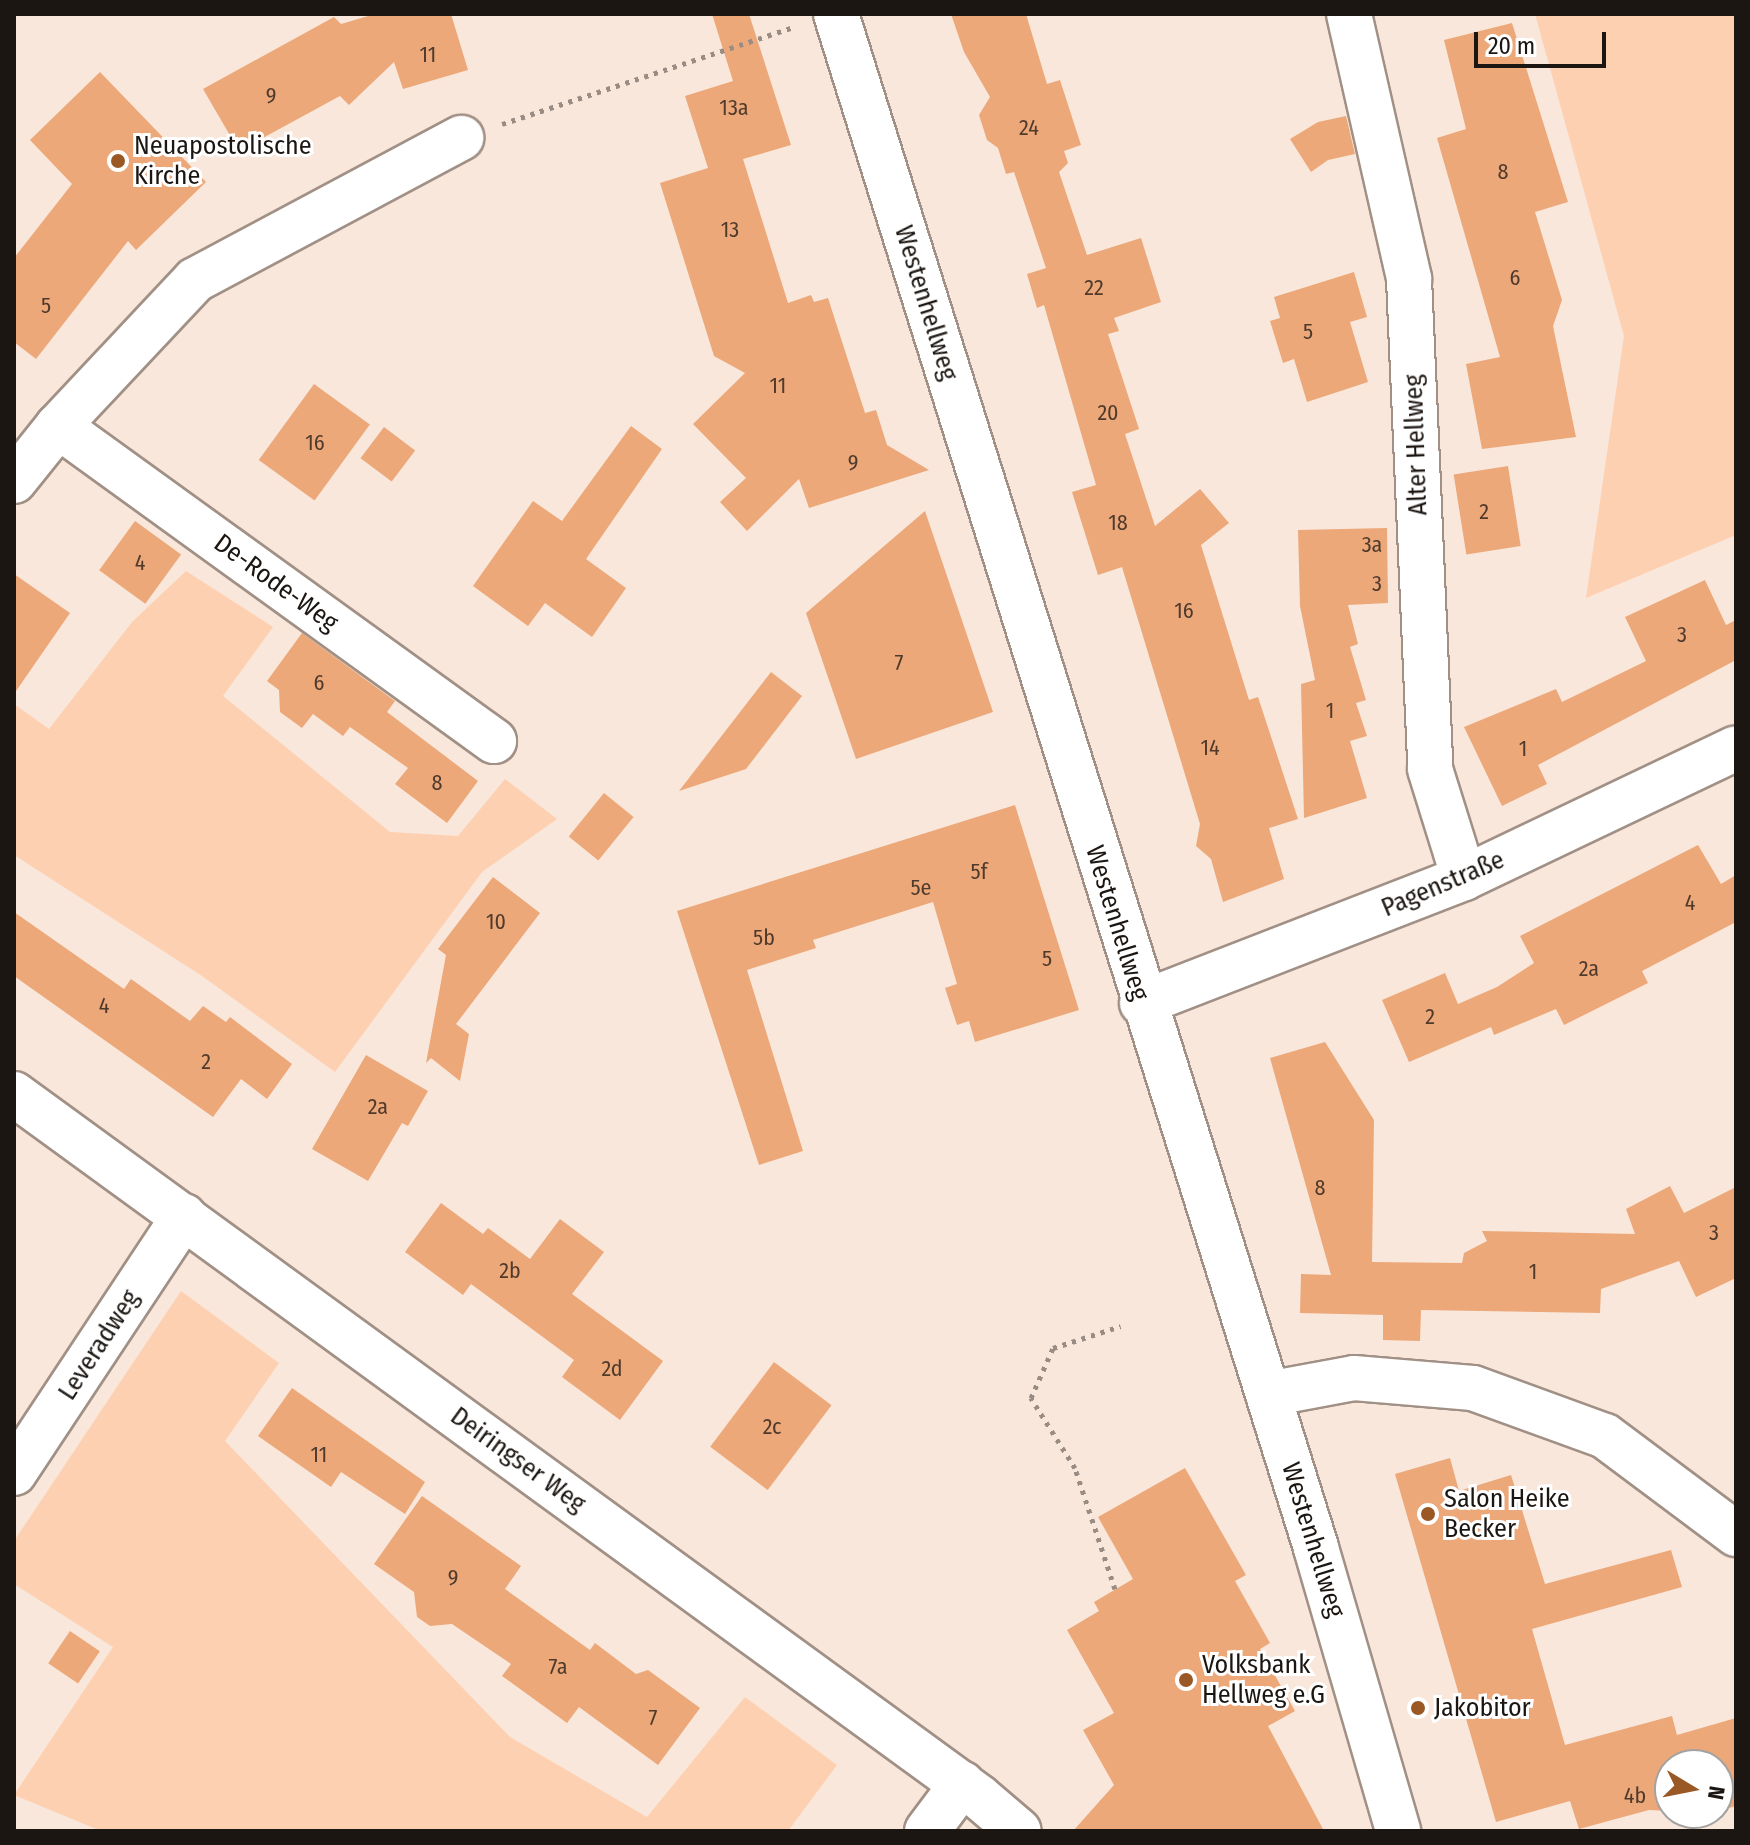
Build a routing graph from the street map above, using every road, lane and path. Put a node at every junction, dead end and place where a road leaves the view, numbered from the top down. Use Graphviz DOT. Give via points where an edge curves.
graph roads {
  1 [pos="1349,14"];
  2 [pos="819,19"];
  3 [pos="461,138"];
  4 [pos="58,426"];
  5 [pos="14,481"];
  6 [pos="494,741"];
  7 [pos="1736,748"];
  8 [pos="1464,878"];
  9 [pos="1142,1003"];
  10 [pos="14,1094"];
  11 [pos="184,1216"];
  12 [pos="1121,1326"];
  13 [pos="1268,1394"];
  14 [pos="14,1473"];
  15 [pos="1736,1534"];
  16 [pos="1115,1589"];
  17 [pos="962,1784"];
  18 [pos="927,1831"];
  19 [pos="1019,1831"];
  20 [pos="1398,1831"];
  1 -- 8 [label="street, Alter Hellweg" via="1409,279 1430,769"];
  2 -- 3 [label="path"];
  2 -- 9 [label="street, Westenhellweg"];
  3 -- 4 [label="street" via="195,280"];
  4 -- 5 [label="street"];
  4 -- 6 [label="street, De-Rode-Weg"];
  7 -- 8 [label="street, Pagenstraße"];
  8 -- 9 [label="street, Pagenstraße"];
  9 -- 13 [label="street, Westenhellweg"];
  10 -- 11 [label="street, Deiringser Weg"];
  11 -- 14 [label="street, Leveradweg"];
  11 -- 17 [label="street, Deiringser Weg"];
  12 -- 16 [label="path" via="1053,1348 1031,1398 1075,1468"];
  13 -- 15 [label="street" via="1354,1378 1473,1388 1605,1436"];
  13 -- 20 [label="street, Westenhellweg"];
  17 -- 18 [label="street"];
  17 -- 19 [label="street, Deiringser Weg"];
}
